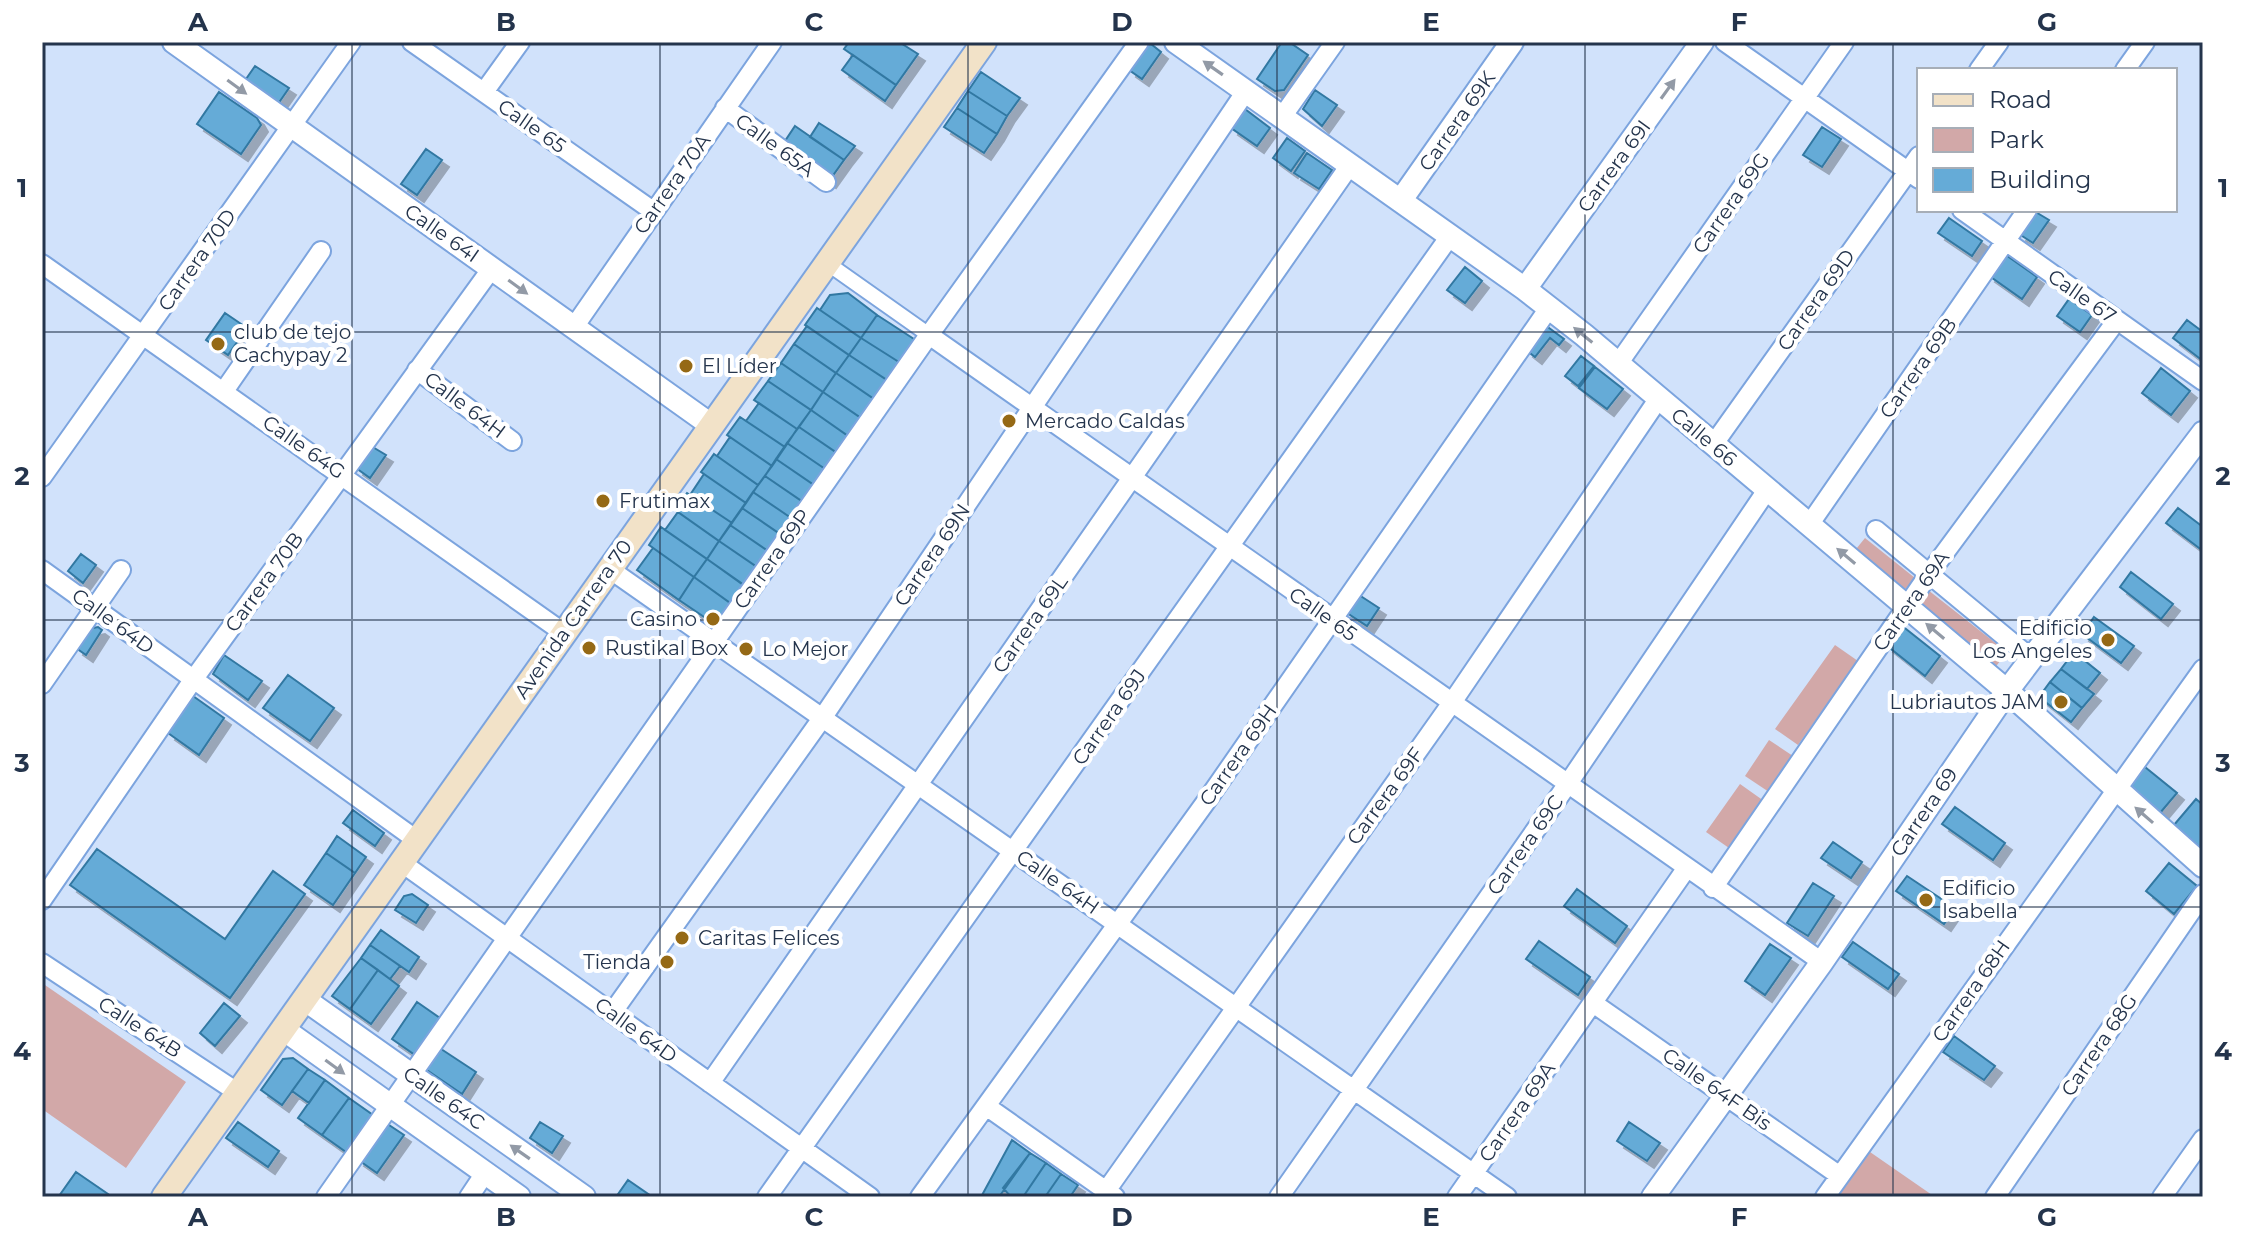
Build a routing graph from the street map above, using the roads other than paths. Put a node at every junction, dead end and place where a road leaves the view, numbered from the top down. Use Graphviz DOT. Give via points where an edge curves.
graph roads {
  1 [pos="351,42"];
  2 [pos="412,42"];
  3 [pos="520,42"];
  4 [pos="772,42"];
  5 [pos="984,42"];
  6 [pos="1139,42"];
  7 [pos="1176,42"];
  8 [pos="1335,42"];
  9 [pos="1512,42"];
  10 [pos="1702,42"];
  11 [pos="1725,42"];
  12 [pos="1844,42"];
  13 [pos="1999,42"];
  14 [pos="2145,42"];
  15 [pos="180,44"];
  16 [pos="1980,68"];
  17 [pos="2126,68"];
  18 [pos="1246,91"];
  19 [pos="484,92"];
  20 [pos="1804,98"];
  21 [pos="725,108"];
  22 [pos="1282,117"];
  23 [pos="292,126"];
  24 [pos="1350,165"];
  25 [pos="1915,169"];
  26 [pos="826,182"];
  27 [pos="1401,200"];
  28 [pos="653,211"];
  29 [pos="1965,212"];
  30 [pos="2026,212"];
  31 [pos="1450,236"];
  32 [pos="2005,241"];
  33 [pos="321,251"];
  34 [pos="827,263"];
  35 [pos="42,264"];
  36 [pos="492,268"];
  37 [pos="1525,289"];
  38 [pos="1549,308"];
  39 [pos="2117,320"];
  40 [pos="574,327"];
  41 [pos="145,335"];
  42 [pos="929,335"];
  43 [pos="1618,364"];
  44 [pos="417,370"];
  45 [pos="2203,381"];
  46 [pos="224,391"];
  47 [pos="1659,398"];
  48 [pos="1032,407"];
  49 [pos="711,425"];
  50 [pos="2203,433"];
  51 [pos="512,441"];
  52 [pos="1713,445"];
  53 [pos="342,473"];
  54 [pos="42,477"];
  55 [pos="1131,478"];
  56 [pos="1767,490"];
  57 [pos="1809,525"];
  58 [pos="1876,530"];
  59 [pos="1229,547"];
  60 [pos="608,568"];
  61 [pos="42,570"];
  62 [pos="121,570"];
  63 [pos="1929,574"];
  64 [pos="1906,606"];
  65 [pos="95,607"];
  66 [pos="1332,620"];
  67 [pos="564,633"];
  68 [pos="715,641"];
  69 [pos="2032,659"];
  70 [pos="2203,669"];
  71 [pos="193,680"];
  72 [pos="42,684"];
  73 [pos="2007,691"];
  74 [pos="1451,704"];
  75 [pos="823,717"];
  76 [pos="918,784"];
  77 [pos="1567,785"];
  78 [pos="2114,789"];
  79 [pos="418,841"];
  80 [pos="1014,851"];
  81 [pos="402,863"];
  82 [pos="2203,866"];
  83 [pos="1686,869"];
  84 [pos="1713,888"];
  85 [pos="2203,894"];
  86 [pos="42,900"];
  87 [pos="1118,924"];
  88 [pos="508,939"];
  89 [pos="1822,962"];
  90 [pos="42,963"];
  91 [pos="304,999"];
  92 [pos="1593,1003"];
  93 [pos="1234,1006"];
  94 [pos="612,1013"];
  95 [pos="283,1029"];
  96 [pos="410,1074"];
  97 [pos="710,1083"];
  98 [pos="1353,1089"];
  99 [pos="237,1092"];
  100 [pos="1725,1095"];
  101 [pos="389,1104"];
  102 [pos="986,1106"];
  103 [pos="2203,1139"];
  104 [pos="802,1149"];
  105 [pos="485,1173"];
  106 [pos="1474,1173"];
  107 [pos="1840,1176"];
  108 [pos="1110,1194"];
  109 [pos="164,1197"];
  110 [pos="326,1197"];
  111 [pos="469,1197"];
  112 [pos="519,1197"];
  113 [pos="584,1197"];
  114 [pos="767,1197"];
  115 [pos="870,1197"];
  116 [pos="920,1197"];
  117 [pos="1279,1197"];
  118 [pos="1457,1197"];
  119 [pos="1507,1197"];
  120 [pos="1653,1197"];
  121 [pos="1825,1197"];
  122 [pos="1995,1197"];
  123 [pos="2162,1197"];
  1 -- 23 [label="street, Carrera 70D"];
  2 -- 19 [label="street, Calle 65"];
  3 -- 19 [label="street"];
  4 -- 21 [label="street, Carrera 70A"];
  5 -- 34 [label="main road, Avenida Carrera 70"];
  6 -- 42 [label="street, Carrera 69P"];
  18 -- 7 [label="street, Calle 66, one-way"];
  8 -- 22 [label="street"];
  9 -- 27 [label="street, Carrera 69K"];
  37 -- 10 [label="street, Carrera 69I, one-way"];
  11 -- 20 [label="street"];
  12 -- 20 [label="street, Carrera 69G"];
  13 -- 16 [label="street"];
  14 -- 17 [label="street"];
  15 -- 23 [label="street, Calle 64I, one-way"];
  18 -- 22 [label="street, Calle 66"];
  18 -- 48 [label="street, Carrera 69N"];
  19 -- 28 [label="street, Calle 65"];
  20 -- 25 [label="street"];
  20 -- 43 [label="street, Carrera 69G"];
  21 -- 26 [label="street, Calle 65A"];
  21 -- 28 [label="street, Carrera 70A"];
  22 -- 24 [label="street, Calle 66"];
  23 -- 36 [label="street, Calle 64I"];
  23 -- 41 [label="street, Carrera 70D"];
  24 -- 27 [label="street, Calle 66"];
  24 -- 55 [label="street, Carrera 69L"];
  25 -- 52 [label="street, Carrera 69D"];
  27 -- 31 [label="street, Calle 66"];
  28 -- 40 [label="street, Carrera 70A"];
  29 -- 32 [label="street, Calle 67"];
  30 -- 32 [label="street, Carrera 69B"];
  31 -- 37 [label="street, Calle 66"];
  31 -- 59 [label="street, Carrera 69J"];
  32 -- 39 [label="street, Calle 67"];
  32 -- 57 [label="street, Carrera 69B"];
  33 -- 46 [label="street"];
  34 -- 42 [label="street, Calle 65"];
  34 -- 49 [label="main road, Avenida Carrera 70"];
  35 -- 41 [label="street, Calle 64G"];
  36 -- 40 [label="street, Calle 64I, one-way"];
  36 -- 44 [label="street, Carrera 70B"];
  37 -- 38 [label="street, Calle 66"];
  43 -- 38 [label="street, Calle 66, one-way"];
  38 -- 66 [label="street, Carrera 69H"];
  39 -- 45 [label="street, Calle 67"];
  39 -- 63 [label="street, Carrera 69A"];
  40 -- 49 [label="street, Calle 64I"];
  41 -- 46 [label="street, Calle 64G"];
  41 -- 54 [label="street, Carrera 70D"];
  42 -- 48 [label="street, Calle 65"];
  42 -- 68 [label="street, Carrera 69P"];
  43 -- 47 [label="street, Calle 66"];
  44 -- 51 [label="street, Calle 64H"];
  44 -- 53 [label="street, Carrera 70B"];
  46 -- 53 [label="street, Calle 64G"];
  47 -- 52 [label="street, Calle 66"];
  47 -- 74 [label="street, Carrera 69F"];
  48 -- 55 [label="street, Calle 65"];
  48 -- 75 [label="street, Carrera 69N"];
  49 -- 60 [label="main road, Avenida Carrera 70"];
  50 -- 69 [label="street, Carrera 69"];
  52 -- 56 [label="street, Calle 66"];
  53 -- 67 [label="street, Calle 64G"];
  53 -- 71 [label="street, Carrera 70B"];
  55 -- 59 [label="street, Calle 65"];
  55 -- 76 [label="street, Carrera 69L"];
  56 -- 57 [label="street, Calle 66"];
  56 -- 77 [label="street, Carrera 69C"];
  64 -- 57 [label="street, Calle 66, one-way"];
  58 -- 63 [label="street"];
  59 -- 66 [label="street, Calle 65"];
  59 -- 80 [label="street, Carrera 69J"];
  60 -- 67 [label="main road, Avenida Carrera 70"];
  60 -- 68 [label="street, Calle 64H"];
  61 -- 65 [label="street, Calle 64D"];
  62 -- 65 [label="street"];
  63 -- 64 [label="street, Carrera 69A"];
  63 -- 69 [label="street"];
  73 -- 64 [label="street, Calle 66, one-way"];
  64 -- 84 [label="street, Carrera 69A"];
  65 -- 71 [label="street, Calle 64D"];
  65 -- 72 [label="street"];
  66 -- 74 [label="street, Calle 65"];
  66 -- 87 [label="street, Carrera 69H"];
  67 -- 79 [label="main road, Avenida Carrera 70"];
  68 -- 75 [label="street, Calle 64H"];
  68 -- 88 [label="street, Carrera 69P"];
  69 -- 73 [label="street, Carrera 69"];
  70 -- 78 [label="street, Carrera 68H"];
  71 -- 79 [label="street, Calle 64D"];
  71 -- 86 [label="street, Carrera 70B"];
  73 -- 78 [label="street, Calle 66"];
  73 -- 89 [label="street, Carrera 69"];
  74 -- 77 [label="street, Calle 65"];
  74 -- 93 [label="street, Carrera 69F"];
  75 -- 76 [label="street, Calle 64H"];
  75 -- 94 [label="street, Carrera 69N"];
  76 -- 80 [label="street, Calle 64H"];
  76 -- 97 [label="street, Carrera 69L"];
  77 -- 83 [label="street, Calle 65"];
  77 -- 98 [label="street, Carrera 69C"];
  82 -- 78 [label="street, Calle 66, one-way"];
  78 -- 107 [label="street, Carrera 68H"];
  79 -- 81 [label="main road, Avenida Carrera 70"];
  80 -- 87 [label="street, Calle 64H"];
  80 -- 104 [label="street, Carrera 69J"];
  81 -- 88 [label="street, Calle 64D"];
  81 -- 91 [label="main road, Avenida Carrera 70"];
  83 -- 84 [label="street, Calle 65"];
  83 -- 92 [label="street, Carrera 69A"];
  84 -- 89 [label="street, Calle 65"];
  85 -- 122 [label="street, Carrera 68G"];
  87 -- 93 [label="street, Calle 64H"];
  87 -- 102 [label="street, Carrera 69H"];
  88 -- 94 [label="street, Calle 64D"];
  88 -- 96 [label="street, Carrera 69P"];
  89 -- 100 [label="street, Carrera 69"];
  90 -- 99 [label="street, Calle 64B"];
  91 -- 95 [label="main road, Avenida Carrera 70"];
  91 -- 96 [label="street, Calle 64C"];
  92 -- 100 [label="street, Calle 64F Bis"];
  92 -- 106 [label="street, Carrera 69A"];
  93 -- 98 [label="street, Calle 64H"];
  93 -- 108 [label="street, Carrera 69F"];
  94 -- 97 [label="street, Calle 64D"];
  95 -- 99 [label="main road, Avenida Carrera 70"];
  95 -- 101 [label="street, Calle 64C, one-way"];
  96 -- 101 [label="street, Carrera 69P"];
  113 -- 96 [label="street, Calle 64C, one-way"];
  97 -- 104 [label="street, Calle 64D"];
  98 -- 106 [label="street, Calle 64H"];
  98 -- 117 [label="street, Carrera 69C"];
  99 -- 109 [label="main road, Avenida Carrera 70"];
  100 -- 107 [label="street, Calle 64F Bis"];
  100 -- 120 [label="street, Carrera 69"];
  101 -- 105 [label="street, Calle 64C"];
  101 -- 110 [label="street, Carrera 69P"];
  102 -- 108 [label="street"];
  102 -- 116 [label="street, Carrera 69H"];
  103 -- 123 [label="street"];
  104 -- 114 [label="street, Carrera 69J"];
  104 -- 115 [label="street, Calle 64D"];
  105 -- 111 [label="street"];
  105 -- 112 [label="street, Calle 64C"];
  106 -- 118 [label="street, Carrera 69A"];
  106 -- 119 [label="street, Calle 64H"];
  107 -- 121 [label="street, Carrera 68H"];
}
